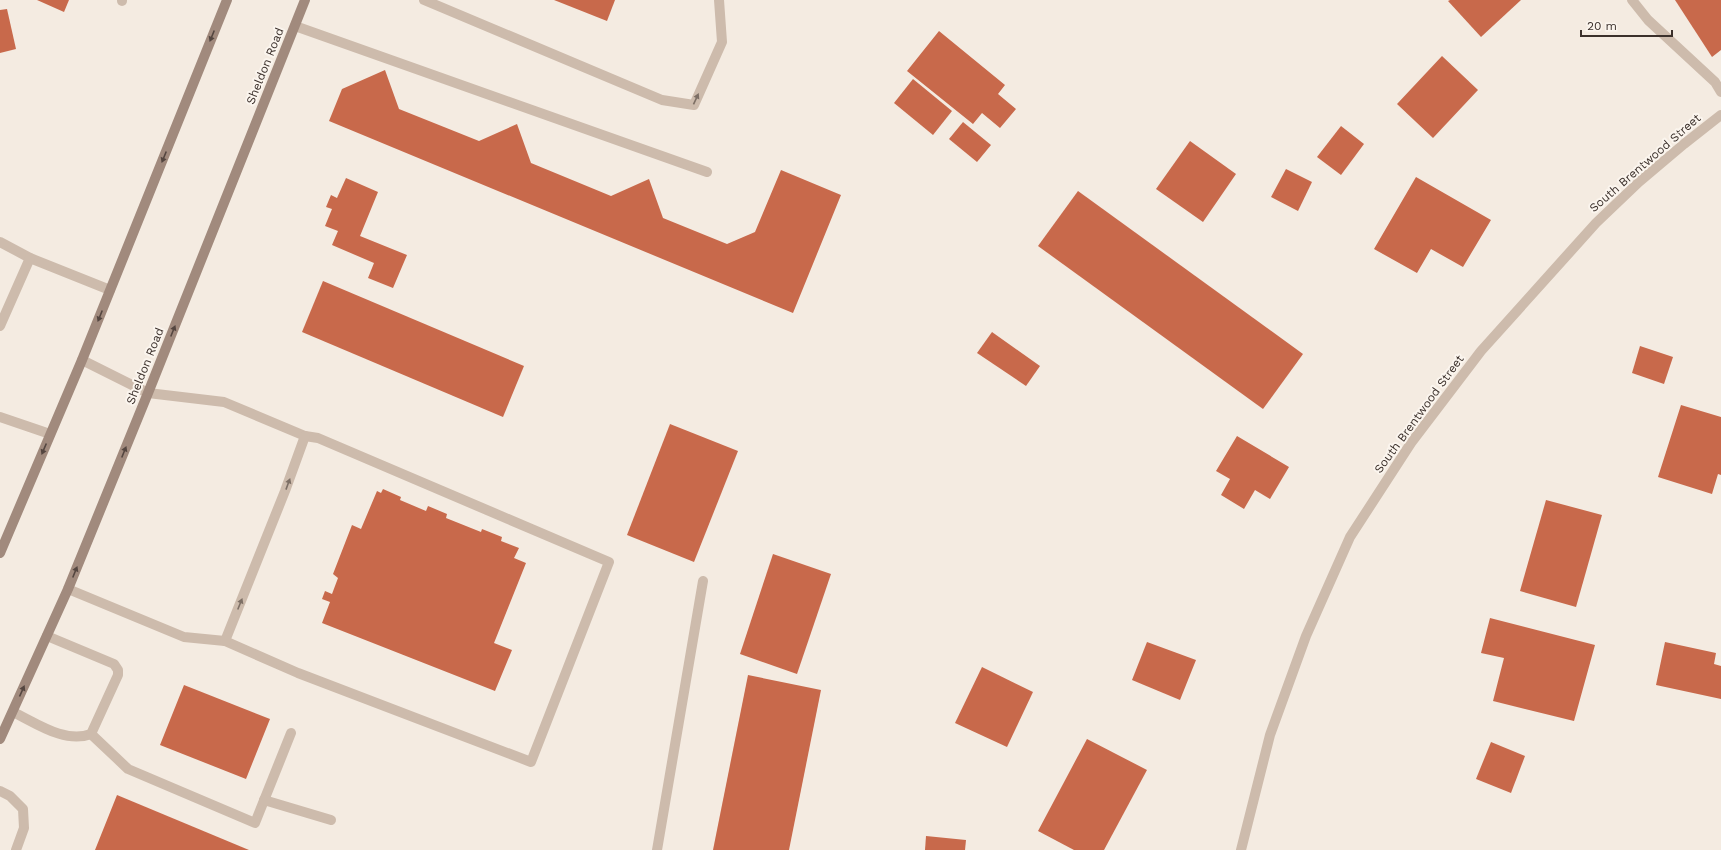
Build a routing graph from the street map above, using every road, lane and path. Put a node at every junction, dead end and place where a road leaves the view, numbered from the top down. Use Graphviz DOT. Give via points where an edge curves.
graph roads {
  1 [pos="227,0"];
  2 [pos="305,0"];
  3 [pos="424,0"];
  4 [pos="719,0"];
  5 [pos="1632,0"];
  6 [pos="295,26"];
  7 [pos="1721,92"];
  8 [pos="1721,115"];
  9 [pos="707,172"];
  10 [pos="0,242"];
  11 [pos="30,258"];
  12 [pos="110,290"];
  13 [pos="0,326"];
  14 [pos="82,360"];
  15 [pos="148,393"];
  16 [pos="0,417"];
  17 [pos="50,434"];
  18 [pos="306,436"];
  19 [pos="0,553"];
  20 [pos="703,581"];
  21 [pos="68,589"];
  22 [pos="47,636"];
  23 [pos="225,640"];
  24 [pos="13,712"];
  25 [pos="291,733"];
  26 [pos="91,734"];
  27 [pos="0,739"];
  28 [pos="0,791"];
  29 [pos="264,800"];
  30 [pos="331,820"];
  31 [pos="16,850"];
  32 [pos="657,850"];
  33 [pos="1241,850"];
  1 -- 12 [label="main road, one-way"];
  2 -- 6 [label="main road, Sheldon Road"];
  3 -- 4 [label="street, one-way" via="662,100 694,105 722,42"];
  5 -- 7 [label="street" via="1648,20 1715,82"];
  6 -- 9 [label="street"];
  15 -- 6 [label="main road, Sheldon Road, one-way"];
  8 -- 33 [label="street, South Brentwood Street" via="1639,182 1596,223 1481,351 1407,450 1350,537 1306,636 1270,735"];
  10 -- 11 [label="street"];
  11 -- 12 [label="street"];
  11 -- 13 [label="street"];
  12 -- 14 [label="main road, one-way"];
  14 -- 15 [label="street"];
  14 -- 17 [label="main road"];
  15 -- 18 [label="street" via="224,402"];
  21 -- 15 [label="main road, Sheldon Road, one-way"];
  16 -- 17 [label="street"];
  17 -- 19 [label="main road, one-way"];
  23 -- 18 [label="street, one-way"];
  18 -- 23 [label="street" via="318,438 609,562 530,762 298,673"];
  20 -- 32 [label="street"];
  21 -- 22 [label="main road, Sheldon Road"];
  21 -- 23 [label="street" via="184,637"];
  24 -- 22 [label="main road, Sheldon Road, one-way"];
  22 -- 26 [label="street" via="114,664 118,670"];
  24 -- 26 [label="street" via="53,732 74,738"];
  24 -- 27 [label="main road, Sheldon Road"];
  25 -- 29 [label="street"];
  26 -- 29 [label="street" via="128,769 255,823"];
  28 -- 31 [label="street" via="10,796 23,810 24,828"];
  29 -- 30 [label="street"];
}
